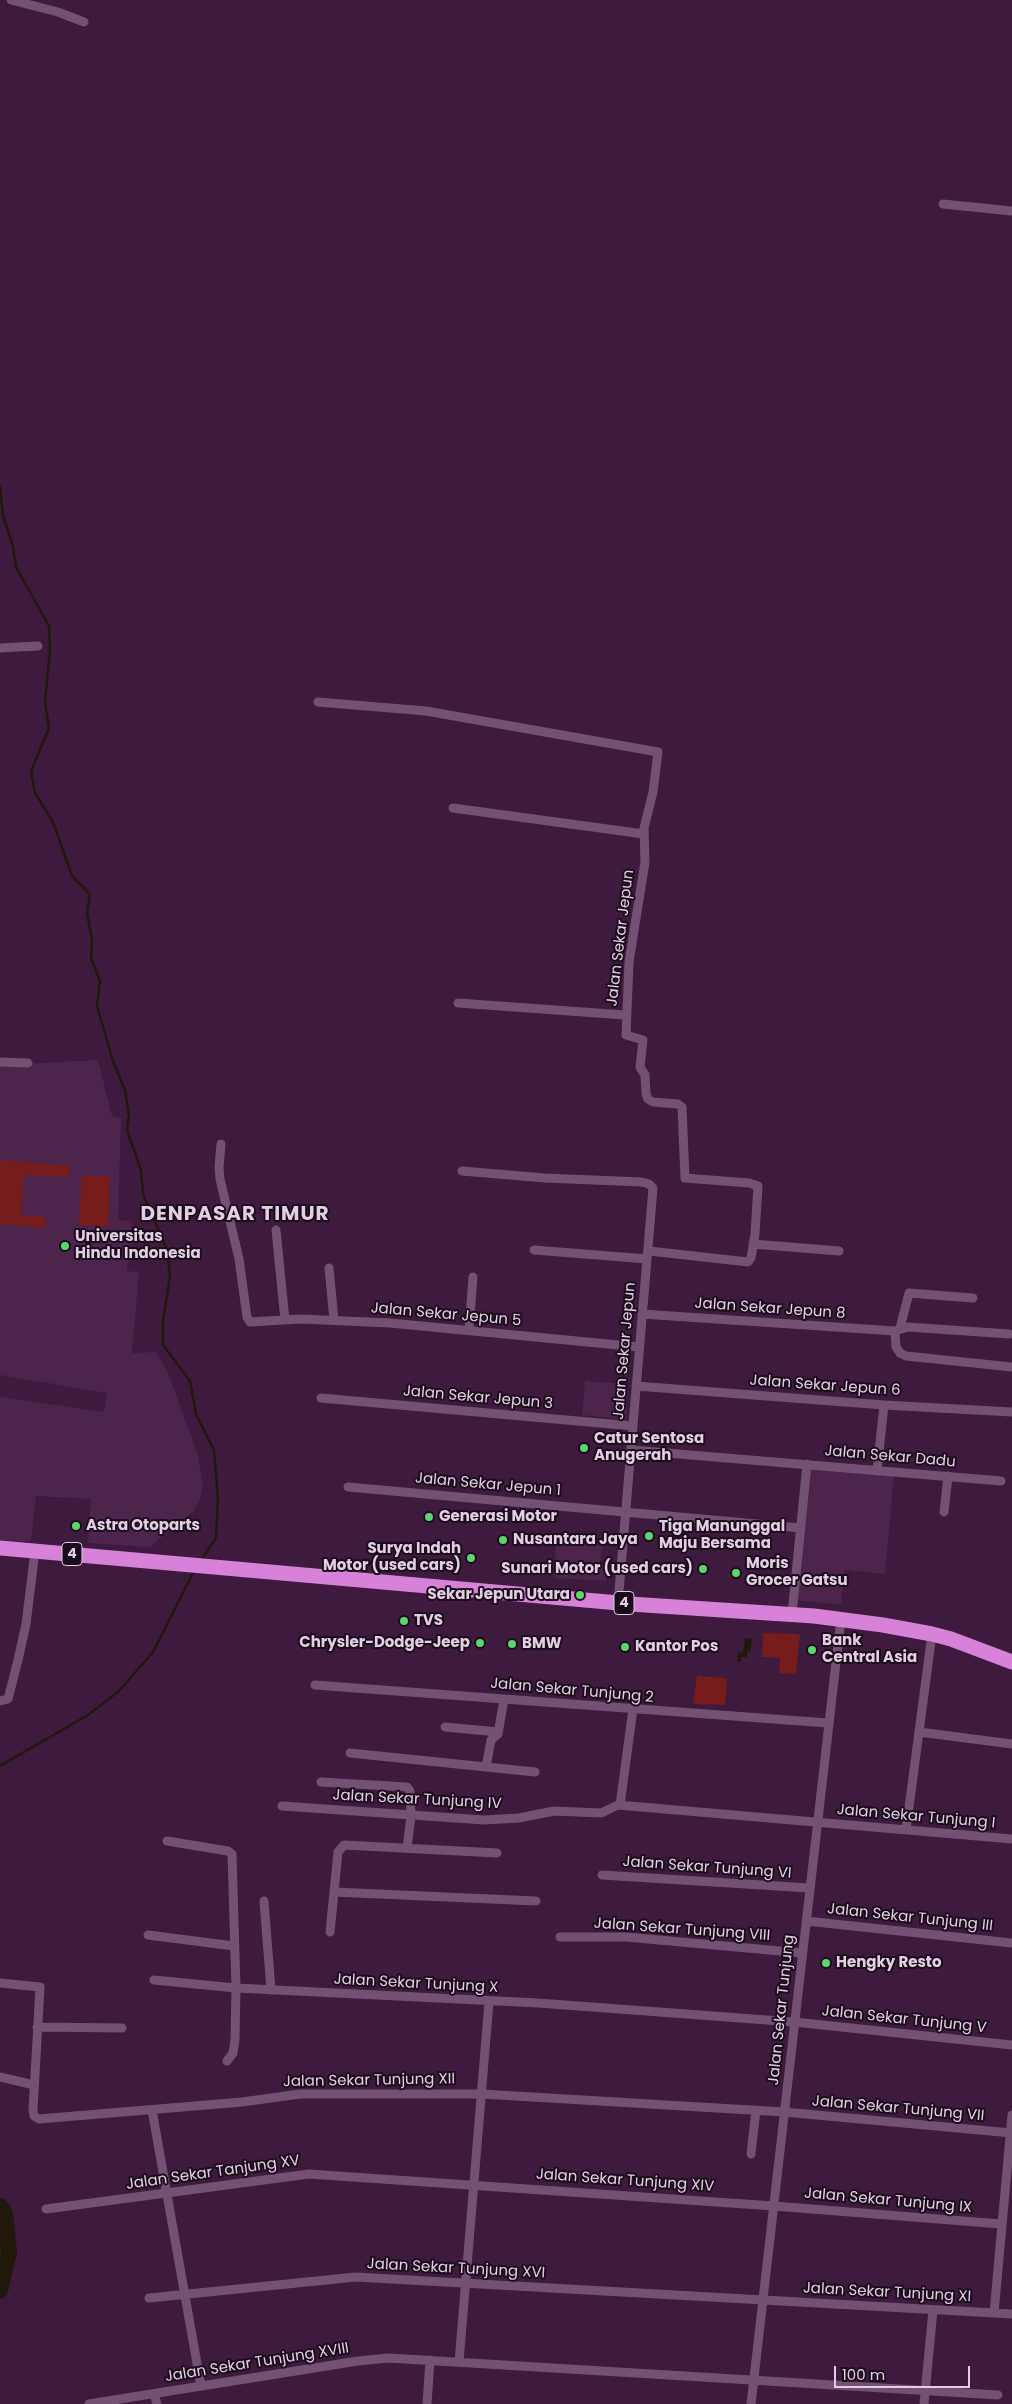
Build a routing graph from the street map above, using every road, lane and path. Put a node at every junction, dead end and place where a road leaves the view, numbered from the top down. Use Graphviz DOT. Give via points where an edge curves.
graph roads {
  1 [pos="11,0"];
  2 [pos="35,3"];
  3 [pos="84,22"];
  4 [pos="943,204"];
  5 [pos="1012,211"];
  6 [pos="38,646"];
  7 [pos="0,648"];
  8 [pos="318,702"];
  9 [pos="453,808"];
  10 [pos="644,834"];
  11 [pos="458,1003"];
  12 [pos="625,1014"];
  13 [pos="0,1062"];
  14 [pos="28,1063"];
  15 [pos="221,1144"];
  16 [pos="462,1170"];
  17 [pos="276,1230"];
  18 [pos="753,1244"];
  19 [pos="534,1250"];
  20 [pos="839,1251"];
  21 [pos="648,1255"];
  22 [pos="329,1268"];
  23 [pos="473,1277"];
  24 [pos="973,1298"];
  25 [pos="642,1314"];
  26 [pos="285,1320"];
  27 [pos="334,1320"];
  28 [pos="469,1330"];
  29 [pos="898,1330"];
  30 [pos="1009,1334"];
  31 [pos="639,1347"];
  32 [pos="1012,1367"];
  33 [pos="636,1386"];
  34 [pos="321,1398"];
  35 [pos="884,1405"];
  36 [pos="1012,1412"];
  37 [pos="633,1426"];
  38 [pos="631,1450"];
  39 [pos="807,1464"];
  40 [pos="877,1470"];
  41 [pos="948,1476"];
  42 [pos="1001,1481"];
  43 [pos="348,1488"];
  44 [pos="626,1512"];
  45 [pos="944,1512"];
  46 [pos="801,1528"];
  47 [pos="0,1548"];
  48 [pos="35,1551"];
  49 [pos="618,1603"];
  50 [pos="792,1614"];
  51 [pos="840,1619"];
  52 [pos="932,1634"];
  53 [pos="1012,1662"];
  54 [pos="314,1686"];
  55 [pos="504,1699"];
  56 [pos="3,1701"];
  57 [pos="633,1709"];
  58 [pos="828,1723"];
  59 [pos="444,1727"];
  60 [pos="498,1732"];
  61 [pos="919,1732"];
  62 [pos="1012,1744"];
  63 [pos="350,1753"];
  64 [pos="486,1767"];
  65 [pos="535,1772"];
  66 [pos="322,1782"];
  67 [pos="620,1805"];
  68 [pos="282,1806"];
  69 [pos="411,1816"];
  70 [pos="817,1821"];
  71 [pos="906,1830"];
  72 [pos="1012,1839"];
  73 [pos="167,1841"];
  74 [pos="407,1848"];
  75 [pos="497,1853"];
  76 [pos="602,1876"];
  77 [pos="809,1888"];
  78 [pos="334,1892"];
  79 [pos="264,1901"];
  80 [pos="536,1901"];
  81 [pos="806,1921"];
  82 [pos="330,1932"];
  83 [pos="148,1935"];
  84 [pos="560,1938"];
  85 [pos="1012,1943"];
  86 [pos="234,1946"];
  87 [pos="802,1953"];
  88 [pos="154,1980"];
  89 [pos="0,1983"];
  90 [pos="236,1988"];
  91 [pos="271,1990"];
  92 [pos="489,2002"];
  93 [pos="794,2022"];
  94 [pos="37,2027"];
  95 [pos="122,2028"];
  96 [pos="1012,2045"];
  97 [pos="227,2062"];
  98 [pos="0,2077"];
  99 [pos="34,2085"];
  100 [pos="482,2094"];
  101 [pos="152,2110"];
  102 [pos="756,2110"];
  103 [pos="784,2112"];
  104 [pos="1012,2114"];
  105 [pos="1011,2133"];
  106 [pos="751,2154"];
  107 [pos="475,2184"];
  108 [pos="167,2193"];
  109 [pos="774,2206"];
  110 [pos="46,2209"];
  111 [pos="1001,2224"];
  112 [pos="466,2283"];
  113 [pos="185,2293"];
  114 [pos="149,2298"];
  115 [pos="761,2300"];
  116 [pos="933,2310"];
  117 [pos="994,2313"];
  118 [pos="1012,2314"];
  119 [pos="430,2360"];
  120 [pos="459,2362"];
  121 [pos="752,2381"];
  122 [pos="201,2386"];
  123 [pos="925,2392"];
  124 [pos="154,2394"];
  125 [pos="998,2395"];
  126 [pos="99,2403"];
  127 [pos="89,2404"];
  128 [pos="157,2404"];
  129 [pos="427,2404"];
  130 [pos="751,2404"];
  131 [pos="924,2404"];
  1 -- 2 [label="street"];
  2 -- 3 [label="street"];
  4 -- 5 [label="street"];
  6 -- 7 [label="street"];
  8 -- 10 [label="street, Jalan Sekar Jepun" via="426,711 658,752"];
  9 -- 10 [label="street"];
  10 -- 12 [label="street, Jalan Sekar Jepun" via="645,862 629,962"];
  11 -- 12 [label="street"];
  12 -- 18 [label="street, Jalan Sekar Jepun" via="626,1035 643,1040 640,1067 645,1075 647,1096 653,1102 678,1104 682,1108 685,1178 758,1186"];
  13 -- 14 [label="street"];
  15 -- 26 [label="street, Jalan Sekar Jepun 5" via="218,1167 236,1243 247,1317 250,1322"];
  16 -- 21 [label="street, Jalan Sekar Jepun" via="649,1184 654,1194"];
  17 -- 26 [label="street"];
  18 -- 20 [label="street"];
  18 -- 21 [label="street, Jalan Sekar Jepun" via="751,1258 746,1262"];
  19 -- 21 [label="street"];
  21 -- 25 [label="street, Jalan Sekar Jepun"];
  22 -- 27 [label="street"];
  23 -- 28 [label="street"];
  24 -- 29 [label="street" via="910,1293"];
  25 -- 29 [label="street, Jalan Sekar Jepun 8"];
  25 -- 31 [label="street, Jalan Sekar Jepun"];
  26 -- 27 [label="street, Jalan Sekar Jepun 5"];
  27 -- 28 [label="street, Jalan Sekar Jepun 5"];
  28 -- 31 [label="street, Jalan Sekar Jepun 5"];
  29 -- 30 [label="street, Jalan Sekar Jepun 8" via="916,1327"];
  29 -- 32 [label="street" via="896,1347 906,1356"];
  31 -- 33 [label="street, Jalan Sekar Jepun"];
  33 -- 35 [label="street, Jalan Sekar Jepun 6"];
  33 -- 37 [label="street, Jalan Sekar Jepun"];
  34 -- 37 [label="street, Jalan Sekar Jepun 3"];
  35 -- 36 [label="street, Jalan Sekar Jepun 6"];
  35 -- 40 [label="street"];
  37 -- 38 [label="street, Jalan Sekar Jepun"];
  38 -- 39 [label="street"];
  38 -- 44 [label="street, Jalan Sekar Jepun"];
  39 -- 40 [label="street, Jalan Sekar Dadu"];
  39 -- 46 [label="street, Jalan Sekar Dadu"];
  40 -- 41 [label="street, Jalan Sekar Dadu"];
  41 -- 42 [label="street, Jalan Sekar Dadu"];
  41 -- 45 [label="street"];
  43 -- 44 [label="street, Jalan Sekar Jepun 1"];
  44 -- 46 [label="street, Jalan Sekar Jepun 1"];
  44 -- 49 [label="street, Jalan Sekar Jepun"];
  46 -- 50 [label="street, Jalan Sekar Dadu"];
  47 -- 48 [label="highway, 4"];
  48 -- 49 [label="highway, 4"];
  48 -- 56 [label="street" via="24,1630 11,1688"];
  49 -- 50 [label="highway, 4"];
  50 -- 51 [label="highway, 4"];
  51 -- 52 [label="highway, 4"];
  51 -- 58 [label="street, Jalan Sekar Tunjung"];
  52 -- 53 [label="highway, 4"];
  52 -- 61 [label="street"];
  54 -- 55 [label="street, Jalan Sekar Tunjung 2"];
  55 -- 57 [label="street, Jalan Sekar Tunjung 2"];
  55 -- 60 [label="street"];
  57 -- 58 [label="street, Jalan Sekar Tunjung 2"];
  57 -- 67 [label="street"];
  58 -- 70 [label="street, Jalan Sekar Tunjung"];
  59 -- 60 [label="street"];
  60 -- 64 [label="street" via="491,1740"];
  61 -- 62 [label="street"];
  61 -- 71 [label="street"];
  63 -- 64 [label="street"];
  64 -- 65 [label="street"];
  66 -- 69 [label="street" via="407,1787"];
  67 -- 69 [label="street, Jalan Sekar Tunjung IV" via="600,1813 554,1811 505,1819"];
  67 -- 70 [label="street, Jalan Sekar Tunjung IV"];
  68 -- 69 [label="street, Jalan Sekar Tunjung IV"];
  69 -- 74 [label="street"];
  70 -- 71 [label="street, Jalan Sekar Tunjung I"];
  70 -- 77 [label="street, Jalan Sekar Tunjung"];
  71 -- 72 [label="street, Jalan Sekar Tunjung I"];
  73 -- 86 [label="street" via="232,1854"];
  74 -- 75 [label="street"];
  74 -- 78 [label="street" via="340,1847"];
  76 -- 77 [label="street, Jalan Sekar Tunjung VI"];
  77 -- 81 [label="street, Jalan Sekar Tunjung"];
  78 -- 80 [label="street"];
  78 -- 82 [label="street"];
  79 -- 91 [label="street"];
  81 -- 85 [label="street, Jalan Sekar Tunjung III"];
  81 -- 87 [label="street, Jalan Sekar Tunjung"];
  83 -- 86 [label="street"];
  84 -- 87 [label="street, Jalan Sekar Tunjung VIII" via="626,1937"];
  86 -- 90 [label="street"];
  87 -- 93 [label="street, Jalan Sekar Tunjung"];
  88 -- 90 [label="street, Jalan Sekar Tunjung X"];
  89 -- 94 [label="street, Jalan Sekar Tunjung XII" via="40,1987"];
  90 -- 91 [label="street, Jalan Sekar Tunjung X"];
  90 -- 97 [label="street" via="235,2046"];
  91 -- 92 [label="street, Jalan Sekar Tunjung X"];
  92 -- 93 [label="street, Jalan Sekar Tunjung X"];
  92 -- 100 [label="street"];
  93 -- 96 [label="street, Jalan Sekar Tunjung V"];
  93 -- 103 [label="street, Jalan Sekar Tunjung"];
  94 -- 95 [label="street"];
  94 -- 99 [label="street, Jalan Sekar Tunjung XII"];
  98 -- 99 [label="street"];
  99 -- 101 [label="street, Jalan Sekar Tunjung XII" via="33,2110 39,2119"];
  100 -- 101 [label="street, Jalan Sekar Tunjung XII" via="300,2094"];
  100 -- 102 [label="street, Jalan Sekar Tunjung XII"];
  100 -- 107 [label="street"];
  101 -- 108 [label="street"];
  102 -- 103 [label="street, Jalan Sekar Tunjung XII"];
  102 -- 106 [label="street"];
  103 -- 105 [label="street, Jalan Sekar Tunjung VII"];
  103 -- 109 [label="street, Jalan Sekar Tunjung"];
  104 -- 105 [label="street"];
  105 -- 111 [label="street"];
  107 -- 108 [label="street, Jalan Sekar Tanjung XV" via="309,2174"];
  107 -- 109 [label="street, Jalan Sekar Tunjung XIV"];
  107 -- 112 [label="street"];
  108 -- 110 [label="street, Jalan Sekar Tanjung XV"];
  108 -- 113 [label="street"];
  109 -- 111 [label="street, Jalan Sekar Tunjung IX"];
  109 -- 115 [label="street, Jalan Sekar Tunjung"];
  111 -- 117 [label="street"];
  112 -- 113 [label="street, Jalan Sekar Tunjung XVI" via="356,2278"];
  112 -- 115 [label="street, Jalan Sekar Tunjung XVI"];
  112 -- 120 [label="street"];
  113 -- 114 [label="street, Jalan Sekar Tunjung XVI"];
  113 -- 122 [label="street"];
  115 -- 116 [label="street, Jalan Sekar Tunjung XI"];
  115 -- 121 [label="street, Jalan Sekar Tunjung"];
  116 -- 117 [label="street, Jalan Sekar Tunjung XI"];
  116 -- 123 [label="street"];
  117 -- 118 [label="street, Jalan Sekar Tunjung XI"];
  119 -- 120 [label="street, Jalan Sekar Tunjung XVIII"];
  119 -- 122 [label="street, Jalan Sekar Tunjung XVIII" via="388,2358 358,2361"];
  119 -- 129 [label="street"];
  120 -- 121 [label="street, Jalan Sekar Tunjung XVIII"];
  121 -- 123 [label="street, Jalan Sekar Tunjung XVIII"];
  121 -- 130 [label="street, Jalan Sekar Tunjung"];
  122 -- 124 [label="street, Jalan Sekar Tunjung XVIII"];
  123 -- 125 [label="street, Jalan Sekar Tunjung XVIII"];
  123 -- 131 [label="street"];
  124 -- 126 [label="street, Jalan Sekar Tunjung XVIII"];
  124 -- 128 [label="street"];
  126 -- 127 [label="street, Jalan Sekar Tunjung XVIII"];
}
